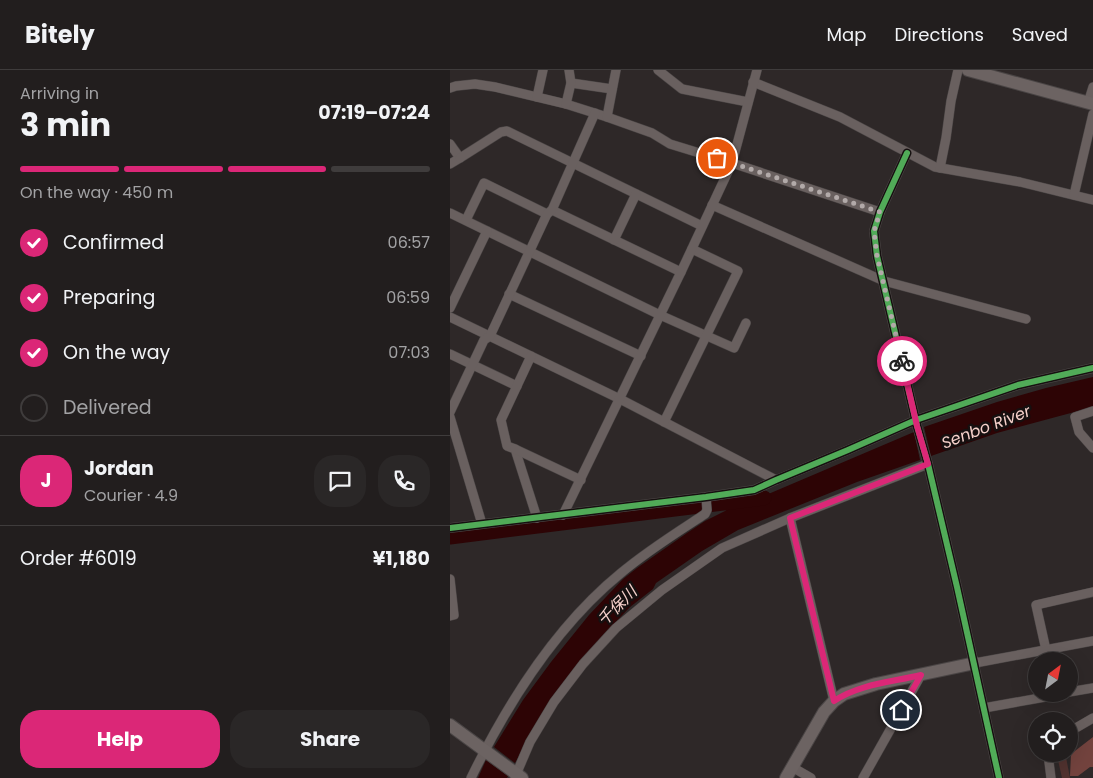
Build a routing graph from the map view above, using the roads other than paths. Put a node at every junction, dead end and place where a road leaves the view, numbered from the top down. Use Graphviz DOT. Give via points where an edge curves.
graph roads {
  1 [pos="543,70"];
  2 [pos="569,70"];
  3 [pos="616,70"];
  4 [pos="658,70"];
  5 [pos="757,70"];
  6 [pos="958,70"];
  7 [pos="968,70"];
  8 [pos="753,82"];
  9 [pos="571,83"];
  10 [pos="1093,87"];
  11 [pos="450,88"];
  12 [pos="612,89"];
  13 [pos="537,97"];
  14 [pos="748,102"];
  15 [pos="566,104"];
  16 [pos="1091,107"];
  17 [pos="595,113"];
  18 [pos="607,117"];
  19 [pos="450,144"];
  20 [pos="907,153"];
  21 [pos="460,158"];
  22 [pos="573,163"];
  23 [pos="732,163"];
  24 [pos="450,164"];
  25 [pos="940,168"];
  26 [pos="636,194"];
  27 [pos="1074,195"];
  28 [pos="1093,200"];
  29 [pos="712,204"];
  30 [pos="550,212"];
  31 [pos="880,212"];
  32 [pos="450,213"];
  33 [pos="466,220"];
  34 [pos="702,226"];
  35 [pos="487,231"];
  36 [pos="614,240"];
  37 [pos="692,249"];
  38 [pos="530,252"];
  39 [pos="681,272"];
  40 [pos="884,281"];
  41 [pos="509,294"];
  42 [pos="450,308"];
  43 [pos="660,315"];
  44 [pos="450,317"];
  45 [pos="1026,319"];
  46 [pos="746,324"];
  47 [pos="706,335"];
  48 [pos="490,336"];
  49 [pos="450,354"];
  50 [pos="531,356"];
  51 [pos="641,356"];
  52 [pos="472,365"];
  53 [pos="1093,368"];
  54 [pos="517,386"];
  55 [pos="620,399"];
  56 [pos="1093,411"];
  57 [pos="450,412"];
  58 [pos="450,417"];
  59 [pos="664,422"];
  60 [pos="916,423"];
  61 [pos="452,430"];
  62 [pos="1093,448"];
  63 [pos="515,449"];
  64 [pos="927,462"];
  65 [pos="581,480"];
  66 [pos="776,480"];
  67 [pos="706,503"];
  68 [pos="564,515"];
  69 [pos="537,518"];
  70 [pos="790,518"];
  71 [pos="482,524"];
  72 [pos="450,528"];
  73 [pos="450,578"];
  74 [pos="1093,592"];
  75 [pos="450,616"];
  76 [pos="1093,641"];
  77 [pos="1046,650"];
  78 [pos="975,663"];
  79 [pos="921,675"];
  80 [pos="1093,688"];
  81 [pos="1078,690"];
  82 [pos="1028,700"];
  83 [pos="834,701"];
  84 [pos="984,708"];
  85 [pos="1093,718"];
  86 [pos="450,725"];
  87 [pos="1078,727"];
  88 [pos="486,752"];
  89 [pos="1049,762"];
  90 [pos="789,773"];
  91 [pos="516,775"];
  92 [pos="471,778"];
  93 [pos="811,778"];
  94 [pos="863,778"];
  95 [pos="999,778"];
  96 [pos="1051,778"];
  1 -- 13 [label="street"];
  2 -- 9 [label="street"];
  3 -- 12 [label="street"];
  4 -- 14 [label="street" via="682,89"];
  5 -- 8 [label="street"];
  6 -- 25 [label="street"];
  7 -- 16 [label="street"];
  8 -- 14 [label="street"];
  8 -- 20 [label="street" via="840,117"];
  9 -- 12 [label="street"];
  9 -- 15 [label="street"];
  10 -- 16 [label="street"];
  11 -- 13 [label="street" via="475,84"];
  12 -- 18 [label="street"];
  13 -- 15 [label="street"];
  14 -- 23 [label="street"];
  15 -- 17 [label="street"];
  16 -- 27 [label="street"];
  17 -- 18 [label="street"];
  17 -- 22 [label="street"];
  18 -- 23 [label="street" via="652,133 670,144"];
  19 -- 21 [label="street"];
  20 -- 25 [label="street"];
  20 -- 31 [label="street"];
  21 -- 22 [label="street" via="507,131"];
  21 -- 24 [label="street"];
  22 -- 26 [label="street"];
  22 -- 30 [label="street"];
  23 -- 29 [label="street"];
  23 -- 31 [label="street"];
  25 -- 27 [label="street"];
  26 -- 34 [label="street"];
  26 -- 36 [label="street"];
  27 -- 28 [label="street"];
  29 -- 34 [label="street"];
  29 -- 40 [label="street"];
  30 -- 33 [label="street" via="484,183"];
  30 -- 36 [label="street"];
  30 -- 38 [label="street"];
  31 -- 40 [label="street" via="874,231"];
  32 -- 33 [label="street"];
  33 -- 35 [label="street"];
  34 -- 37 [label="street"];
  35 -- 38 [label="street"];
  35 -- 42 [label="street"];
  36 -- 39 [label="street"];
  37 -- 39 [label="street"];
  37 -- 47 [label="street" via="738,270"];
  38 -- 41 [label="street"];
  38 -- 43 [label="street"];
  39 -- 43 [label="street"];
  40 -- 45 [label="street"];
  40 -- 60 [label="street"];
  41 -- 48 [label="street"];
  41 -- 51 [label="street"];
  43 -- 47 [label="street"];
  43 -- 51 [label="street"];
  44 -- 48 [label="street"];
  46 -- 47 [label="street" via="734,348"];
  47 -- 59 [label="street"];
  48 -- 50 [label="street"];
  48 -- 52 [label="street" via="484,340"];
  49 -- 52 [label="street"];
  50 -- 54 [label="street"];
  50 -- 55 [label="street"];
  51 -- 55 [label="street"];
  52 -- 54 [label="street"];
  52 -- 57 [label="street"];
  53 -- 60 [label="street" via="1018,385"];
  54 -- 63 [label="street" via="501,420 507,446"];
  55 -- 59 [label="street"];
  55 -- 65 [label="street"];
  56 -- 62 [label="street" via="1075,416 1079,432"];
  58 -- 61 [label="street"];
  59 -- 66 [label="street"];
  60 -- 64 [label="street"];
  60 -- 66 [label="street"];
  61 -- 71 [label="street"];
  63 -- 65 [label="street"];
  63 -- 69 [label="street"];
  64 -- 70 [label="street"];
  64 -- 78 [label="street"];
  65 -- 68 [label="street"];
  66 -- 67 [label="street" via="754,490"];
  67 -- 68 [label="street"];
  67 -- 88 [label="street" via="704,514 620,574 558,637 513,700"];
  68 -- 69 [label="street"];
  69 -- 71 [label="street"];
  70 -- 83 [label="street"];
  70 -- 91 [label="street" via="722,548 662,590 616,628 554,702 530,742"];
  71 -- 72 [label="street"];
  73 -- 75 [label="street" via="454,615"];
  74 -- 77 [label="street" via="1036,605"];
  76 -- 77 [label="street"];
  77 -- 78 [label="street"];
  78 -- 79 [label="street"];
  78 -- 84 [label="street"];
  79 -- 83 [label="street" via="860,688"];
  79 -- 94 [label="street"];
  80 -- 81 [label="street"];
  82 -- 84 [label="street"];
  83 -- 90 [label="street" via="824,712"];
  84 -- 95 [label="street"];
  85 -- 87 [label="street"];
  86 -- 88 [label="street"];
  88 -- 91 [label="street"];
  88 -- 92 [label="street"];
  89 -- 96 [label="street"];
  90 -- 93 [label="street"];
}
